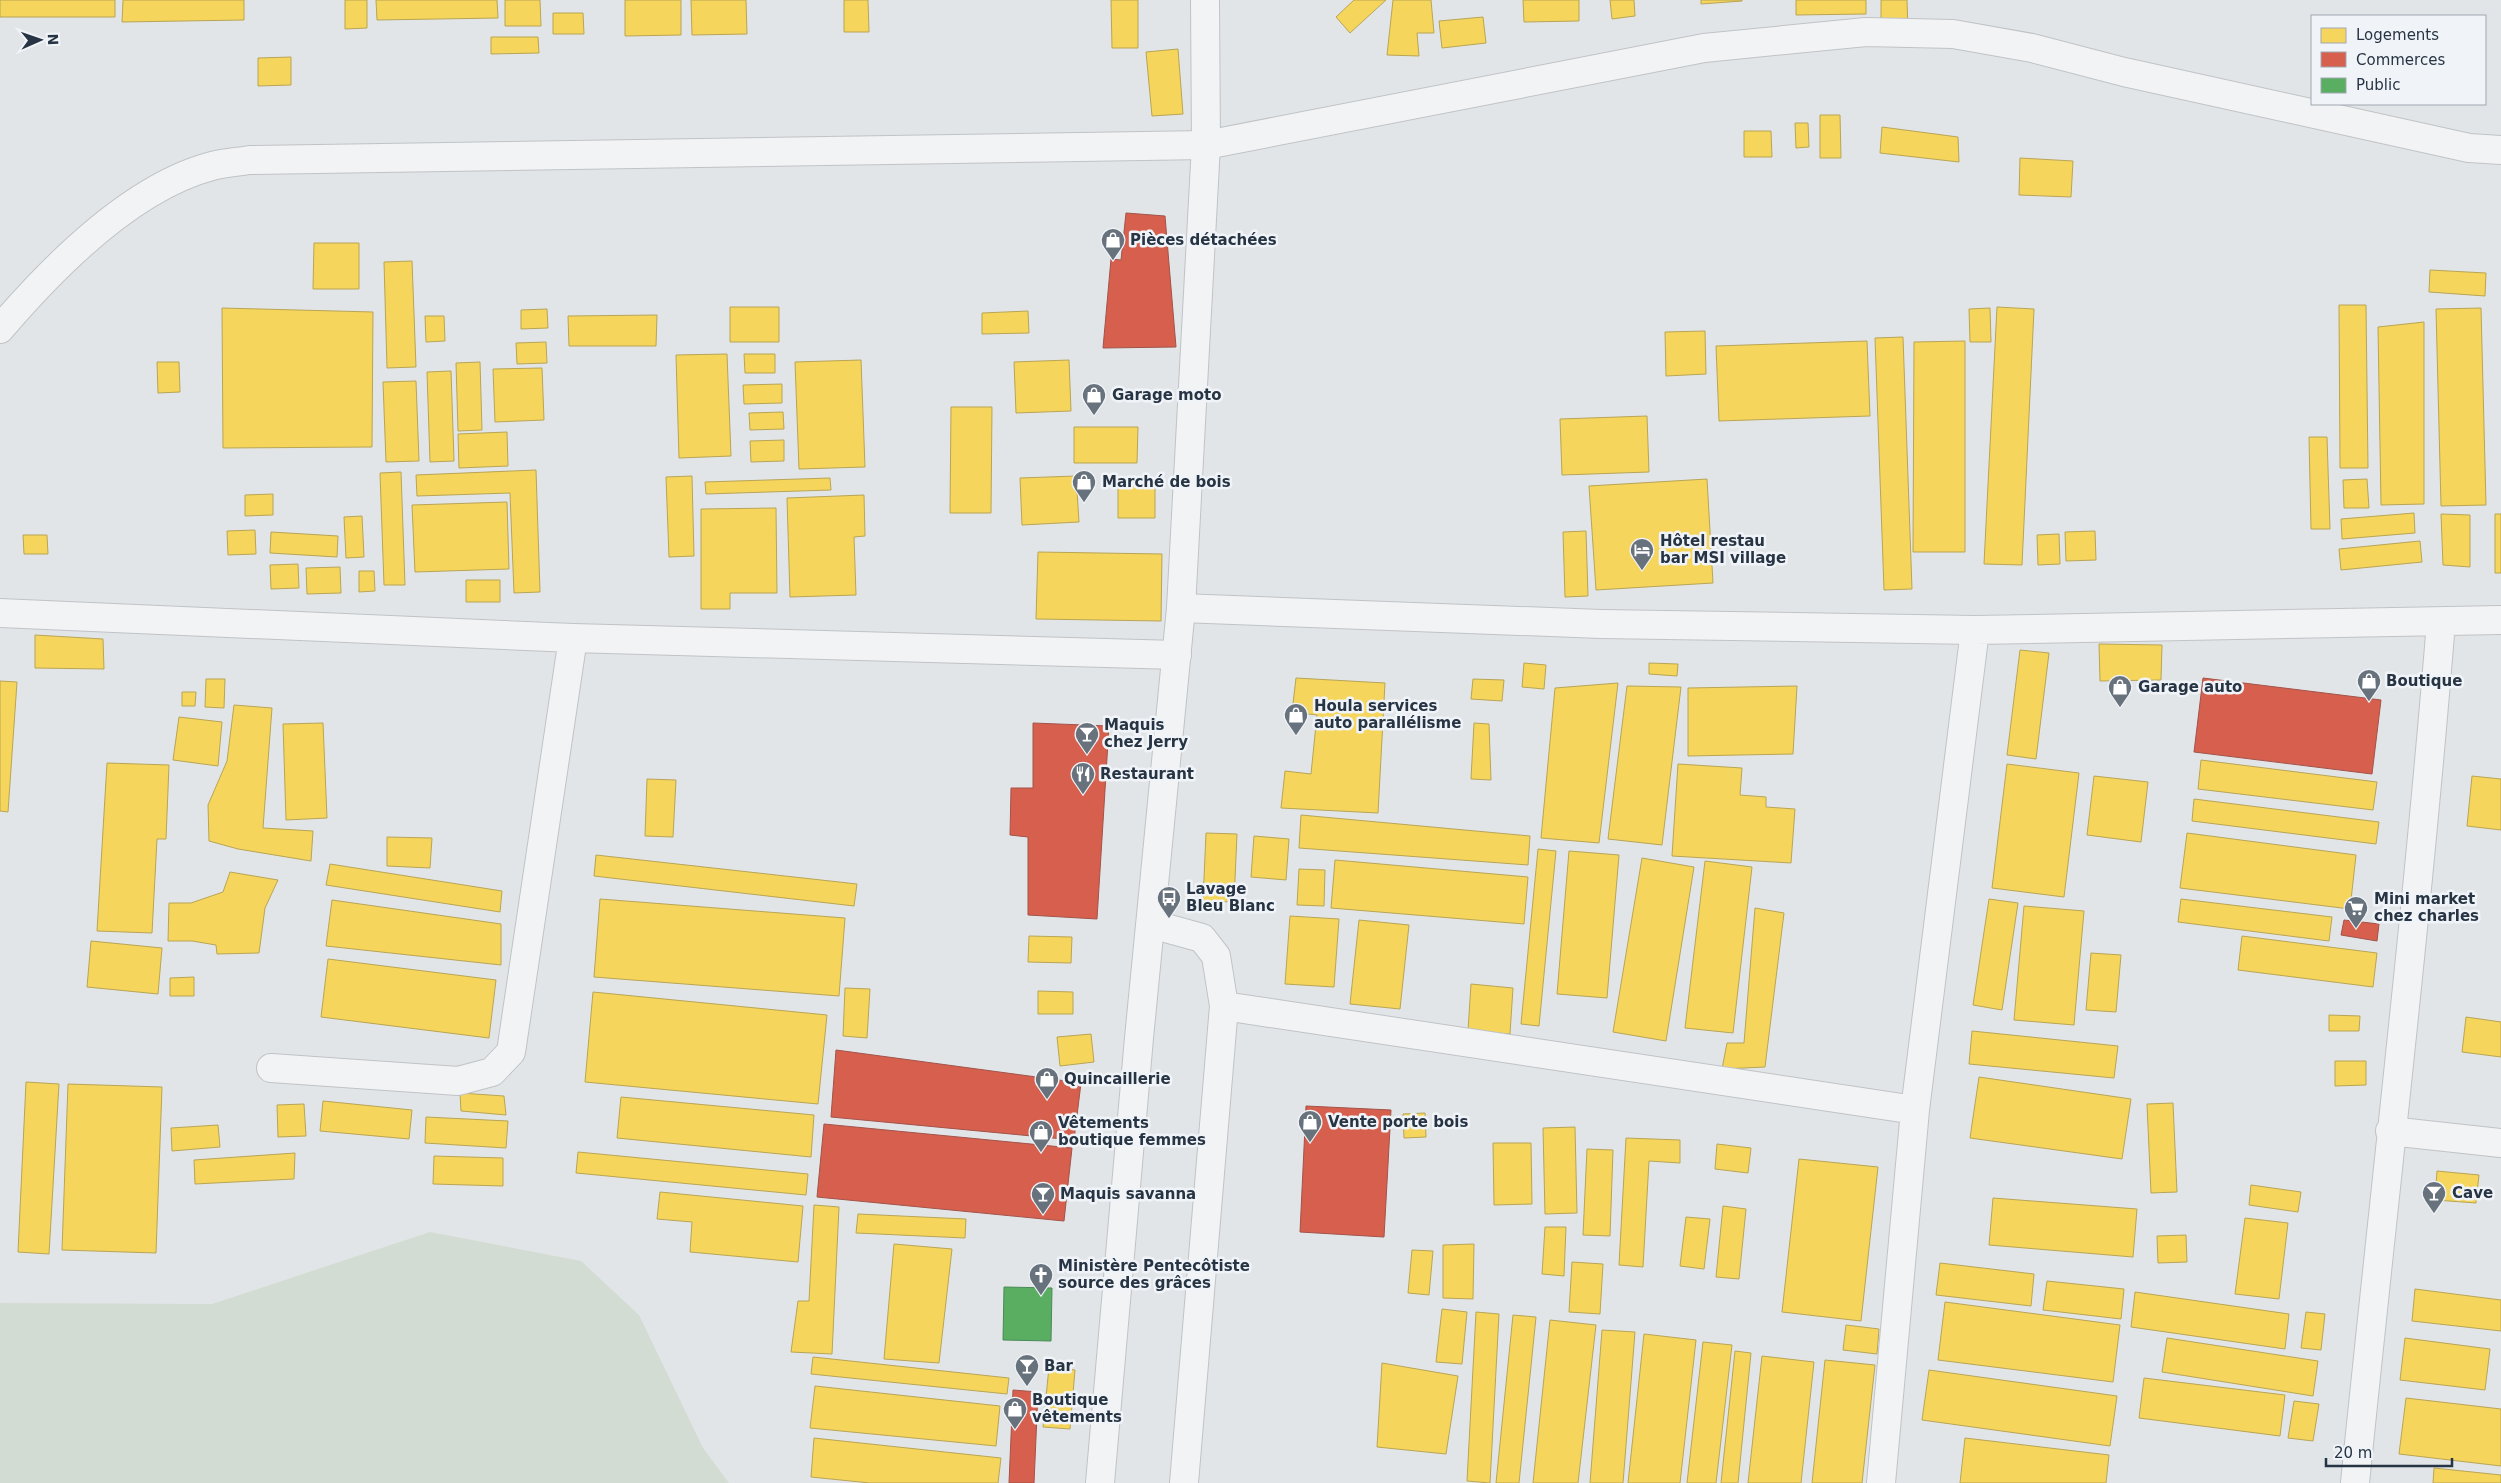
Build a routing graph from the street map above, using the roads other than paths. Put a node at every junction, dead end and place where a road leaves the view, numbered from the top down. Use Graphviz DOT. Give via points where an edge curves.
graph roads {
  1 [pos="1205,0"];
  2 [pos="1206,145"];
  3 [pos="2501,150"];
  4 [pos="0,329"];
  5 [pos="1181,608"];
  6 [pos="0,613"];
  7 [pos="2501,620"];
  8 [pos="2441,622"];
  9 [pos="1975,630"];
  10 [pos="573,638"];
  11 [pos="1177,655"];
  12 [pos="1151,924"];
  13 [pos="1224,1006"];
  14 [pos="271,1068"];
  15 [pos="1915,1110"];
  16 [pos="2390,1131"];
  17 [pos="2501,1143"];
  18 [pos="1100,1483"];
  19 [pos="1184,1483"];
  20 [pos="1881,1483"];
  21 [pos="2355,1483"];
  1 -- 2 [label="street"];
  2 -- 3 [label="street" via="1704,48 1866,32 1953,34 2032,48 2124,72 2469,148"];
  2 -- 4 [label="street" via="250,160 212,167 170,183 128,208 44,280"];
  2 -- 5 [label="street"];
  5 -- 9 [label="street" via="1601,624"];
  5 -- 11 [label="street"];
  6 -- 10 [label="street"];
  7 -- 8 [label="street"];
  8 -- 9 [label="street"];
  8 -- 16 [label="street" via="2426,804"];
  9 -- 15 [label="street"];
  10 -- 11 [label="street"];
  10 -- 14 [label="street" via="511,1052 492,1072 458,1081"];
  11 -- 12 [label="street"];
  12 -- 13 [label="street" via="1202,938 1216,956"];
  12 -- 18 [label="street"];
  13 -- 15 [label="street"];
  13 -- 19 [label="street"];
  15 -- 20 [label="street"];
  16 -- 17 [label="street"];
  16 -- 21 [label="street"];
}
